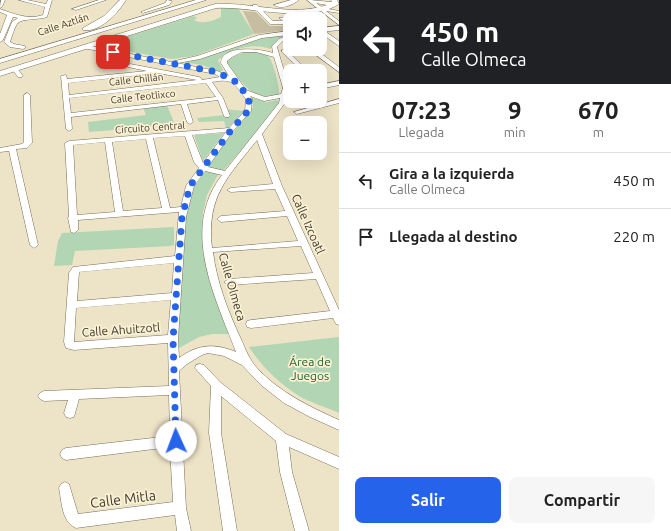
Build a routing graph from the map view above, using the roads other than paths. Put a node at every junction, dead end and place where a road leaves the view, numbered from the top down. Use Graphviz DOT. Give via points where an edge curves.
graph roads {
  1 [pos="3,0"];
  2 [pos="21,0"];
  3 [pos="104,0"];
  4 [pos="123,0"];
  5 [pos="169,0"];
  6 [pos="203,0"];
  7 [pos="218,0"];
  8 [pos="249,0"];
  9 [pos="296,0"];
  10 [pos="304,0"];
  11 [pos="310,1"];
  12 [pos="49,3"];
  13 [pos="336,3"];
  14 [pos="255,6"];
  15 [pos="0,7"];
  16 [pos="74,9"];
  17 [pos="172,9"];
  18 [pos="0,10"];
  19 [pos="280,10"];
  20 [pos="143,12"];
  21 [pos="290,12"];
  22 [pos="339,12"];
  23 [pos="10,14"];
  24 [pos="261,15"];
  25 [pos="24,16"];
  26 [pos="186,16"];
  27 [pos="283,17"];
  28 [pos="331,17"];
  29 [pos="268,19"];
  30 [pos="283,22"];
  31 [pos="7,23"];
  32 [pos="14,23"];
  33 [pos="90,27"];
  34 [pos="339,28"];
  35 [pos="327,30"];
  36 [pos="117,31"];
  37 [pos="283,34"];
  38 [pos="327,35"];
  39 [pos="283,38"];
  40 [pos="0,40"];
  41 [pos="339,44"];
  42 [pos="23,47"];
  43 [pos="85,47"];
  44 [pos="0,53"];
  45 [pos="276,56"];
  46 [pos="289,56"];
  47 [pos="320,56"];
  48 [pos="0,61"];
  49 [pos="169,62"];
  50 [pos="298,64"];
  51 [pos="0,66"];
  52 [pos="130,66"];
  53 [pos="15,69"];
  54 [pos="339,70"];
  55 [pos="156,72"];
  56 [pos="0,74"];
  57 [pos="20,76"];
  58 [pos="230,76"];
  59 [pos="283,78"];
  60 [pos="208,81"];
  61 [pos="339,83"];
  62 [pos="327,85"];
  63 [pos="245,92"];
  64 [pos="27,95"];
  65 [pos="283,96"];
  66 [pos="65,97"];
  67 [pos="220,98"];
  68 [pos="339,101"];
  69 [pos="183,102"];
  70 [pos="283,102"];
  71 [pos="297,112"];
  72 [pos="68,115"];
  73 [pos="227,116"];
  74 [pos="190,122"];
  75 [pos="69,129"];
  76 [pos="231,130"];
  77 [pos="188,134"];
  78 [pos="259,135"];
  79 [pos="149,137"];
  80 [pos="108,140"];
  81 [pos="12,148"];
  82 [pos="0,150"];
  83 [pos="203,168"];
  84 [pos="228,174"];
  85 [pos="278,186"];
  86 [pos="231,190"];
  87 [pos="185,209"];
  88 [pos="167,211"];
  89 [pos="119,213"];
  90 [pos="291,213"];
  91 [pos="72,218"];
  92 [pos="221,219"];
  93 [pos="74,230"];
  94 [pos="304,243"];
  95 [pos="34,245"];
  96 [pos="215,250"];
  97 [pos="179,259"];
  98 [pos="318,276"];
  99 [pos="228,282"];
  100 [pos="176,296"];
  101 [pos="72,305"];
  102 [pos="338,318"];
  103 [pos="251,324"];
  104 [pos="173,339"];
  105 [pos="246,362"];
  106 [pos="200,368"];
  107 [pos="174,369"];
  108 [pos="216,385"];
  109 [pos="174,390"];
  110 [pos="74,394"];
  111 [pos="44,396"];
  112 [pos="70,413"];
  113 [pos="339,425"];
  114 [pos="282,438"];
  115 [pos="176,441"];
  116 [pos="66,454"];
  117 [pos="339,463"];
  118 [pos="65,488"];
  119 [pos="180,508"];
  120 [pos="184,531"];
  121 [pos="230,531"];
  122 [pos="302,531"];
  1 -- 15 [label="street"];
  2 -- 12 [label="street"];
  3 -- 16 [label="street"];
  4 -- 33 [label="main road, Calle Aztlán" via="110,16"];
  5 -- 20 [label="street" via="167,4"];
  6 -- 17 [label="main road"];
  7 -- 36 [label="main road"];
  8 -- 9 [label="main road" via="259,4 278,5"];
  10 -- 28 [label="street"];
  11 -- 13 [label="main road"];
  11 -- 28 [label="street"];
  12 -- 25 [label="street" via="43,17"];
  13 -- 28 [label="main road"];
  14 -- 19 [label="main road"];
  14 -- 24 [label="street"];
  14 -- 26 [label="main road" via="226,4"];
  17 -- 20 [label="main road"];
  17 -- 48 [label="main road"];
  18 -- 23 [label="street"];
  19 -- 21 [label="main road"];
  19 -- 24 [label="street"];
  20 -- 33 [label="main road"];
  22 -- 28 [label="street"];
  23 -- 25 [label="street"];
  23 -- 31 [label="street"];
  24 -- 29 [label="street"];
  25 -- 32 [label="street"];
  26 -- 36 [label="main road"];
  26 -- 43 [label="main road"];
  27 -- 29 [label="street"];
  29 -- 30 [label="street" via="272,23"];
  31 -- 32 [label="street"];
  31 -- 40 [label="street"];
  32 -- 42 [label="street" via="7,44"];
  33 -- 42 [label="main road, Calle Aztlán"];
  34 -- 35 [label="street"];
  36 -- 51 [label="main road"];
  37 -- 49 [label="street" via="261,36 198,58"];
  38 -- 41 [label="street"];
  39 -- 45 [label="street" via="274,47"];
  42 -- 44 [label="main road, Calle Aztlán"];
  43 -- 49 [label="street"];
  43 -- 53 [label="main road"];
  45 -- 58 [label="street" via="254,50 240,51 224,60"];
  45 -- 59 [label="street"];
  46 -- 50 [label="street"];
  47 -- 54 [label="street"];
  49 -- 58 [label="street"];
  52 -- 55 [label="street"];
  53 -- 56 [label="main road"];
  53 -- 57 [label="street"];
  55 -- 60 [label="street"];
  55 -- 66 [label="street" via="64,78"];
  58 -- 60 [label="street, Calle Chillán"];
  58 -- 63 [label="street"];
  60 -- 66 [label="street, Calle Chillán"];
  60 -- 67 [label="street"];
  61 -- 62 [label="street"];
  63 -- 65 [label="street" via="264,99"];
  63 -- 76 [label="street" via="249,99 248,111"];
  64 -- 81 [label="street" via="26,145"];
  66 -- 72 [label="street"];
  67 -- 69 [label="street, Calle Teotlixco"];
  67 -- 73 [label="street"];
  68 -- 71 [label="street"];
  69 -- 72 [label="street, Calle Teotlixco"];
  69 -- 74 [label="street"];
  70 -- 78 [label="street, Calle Olmeca"];
  72 -- 75 [label="street"];
  76 -- 77 [label="street, Circuito Central"];
  76 -- 83 [label="street"];
  77 -- 79 [label="street, Circuito Central"];
  77 -- 83 [label="street" via="198,162"];
  78 -- 84 [label="street, Calle Olmeca"];
  78 -- 85 [label="street, Calle Izcoatl"];
  79 -- 80 [label="street, Circuito Central"];
  79 -- 88 [label="street"];
  80 -- 89 [label="street"];
  80 -- 91 [label="street, Circuito Central" via="69,143"];
  81 -- 82 [label="street"];
  81 -- 95 [label="street"];
  83 -- 84 [label="street"];
  83 -- 87 [label="street" via="190,186"];
  84 -- 105 [label="street, Calle Olmeca" via="217,187 212,200 207,231 208,250 222,303"];
  85 -- 86 [label="street"];
  85 -- 90 [label="street, Calle Izcoatl"];
  87 -- 88 [label="street"];
  87 -- 97 [label="street" via="182,217"];
  88 -- 89 [label="street"];
  89 -- 91 [label="street"];
  90 -- 92 [label="street"];
  90 -- 94 [label="street, Calle Izcoatl"];
  91 -- 93 [label="street"];
  94 -- 96 [label="street"];
  94 -- 98 [label="street, Calle Izcoatl"];
  97 -- 100 [label="street"];
  97 -- 101 [label="street" via="76,269"];
  98 -- 99 [label="street"];
  98 -- 102 [label="street, Calle Izcoatl"];
  100 -- 101 [label="street"];
  100 -- 104 [label="street"];
  101 -- 104 [label="street, Calle Ahuitzotl" via="70,345"];
  102 -- 103 [label="street"];
  104 -- 107 [label="street"];
  105 -- 107 [label="street" via="230,352 207,349 192,354"];
  105 -- 113 [label="street, Calle Olmeca" via="273,387 298,405"];
  106 -- 108 [label="street"];
  107 -- 109 [label="street"];
  108 -- 114 [label="street"];
  108 -- 121 [label="street" via="215,433"];
  109 -- 110 [label="street"];
  109 -- 115 [label="street"];
  110 -- 111 [label="street"];
  110 -- 112 [label="street"];
  114 -- 117 [label="street"];
  114 -- 122 [label="street" via="286,472"];
  115 -- 116 [label="street"];
  115 -- 119 [label="street"];
  118 -- 119 [label="street, Calle Mitla" via="71,517 76,521"];
  119 -- 120 [label="street"];
}
